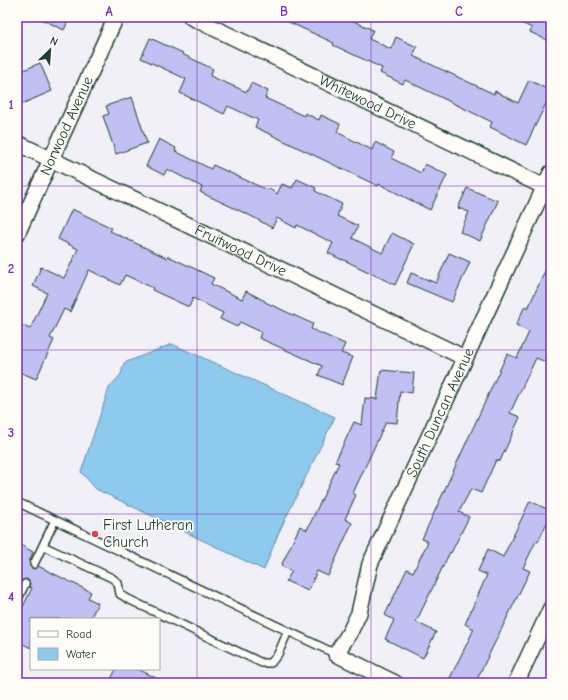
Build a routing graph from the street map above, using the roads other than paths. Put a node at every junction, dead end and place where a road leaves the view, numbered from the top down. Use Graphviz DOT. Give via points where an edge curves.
graph roads {
  1 [pos="116,17"];
  2 [pos="191,17"];
  3 [pos="17,143"];
  4 [pos="51,159"];
  5 [pos="548,180"];
  6 [pos="17,234"];
  7 [pos="465,358"];
  8 [pos="17,502"];
  9 [pos="55,520"];
  10 [pos="43,546"];
  11 [pos="34,564"];
  12 [pos="25,584"];
  13 [pos="17,601"];
  14 [pos="551,608"];
  15 [pos="288,631"];
  16 [pos="336,654"];
  17 [pos="395,683"];
  18 [pos="516,683"];
  1 -- 4 [label="street, Norwood Avenue"];
  2 -- 5 [label="street, Whitewood Drive"];
  3 -- 4 [label="street, Fruitwood Drive"];
  4 -- 6 [label="street, Norwood Avenue"];
  4 -- 7 [label="street, Fruitwood Drive"];
  5 -- 7 [label="street, South Duncan Avenue"];
  7 -- 16 [label="street, South Duncan Avenue" via="370,564 358,613"];
  8 -- 9 [label="lane"];
  9 -- 10 [label="lane"];
  9 -- 15 [label="lane"];
  10 -- 11 [label="lane"];
  10 -- 15 [label="lane" via="112,578 118,583 120,594 128,599 262,663 271,663"];
  12 -- 13 [label="lane"];
  14 -- 18 [label="street"];
  15 -- 16 [label="lane"];
  16 -- 17 [label="street"];
}
